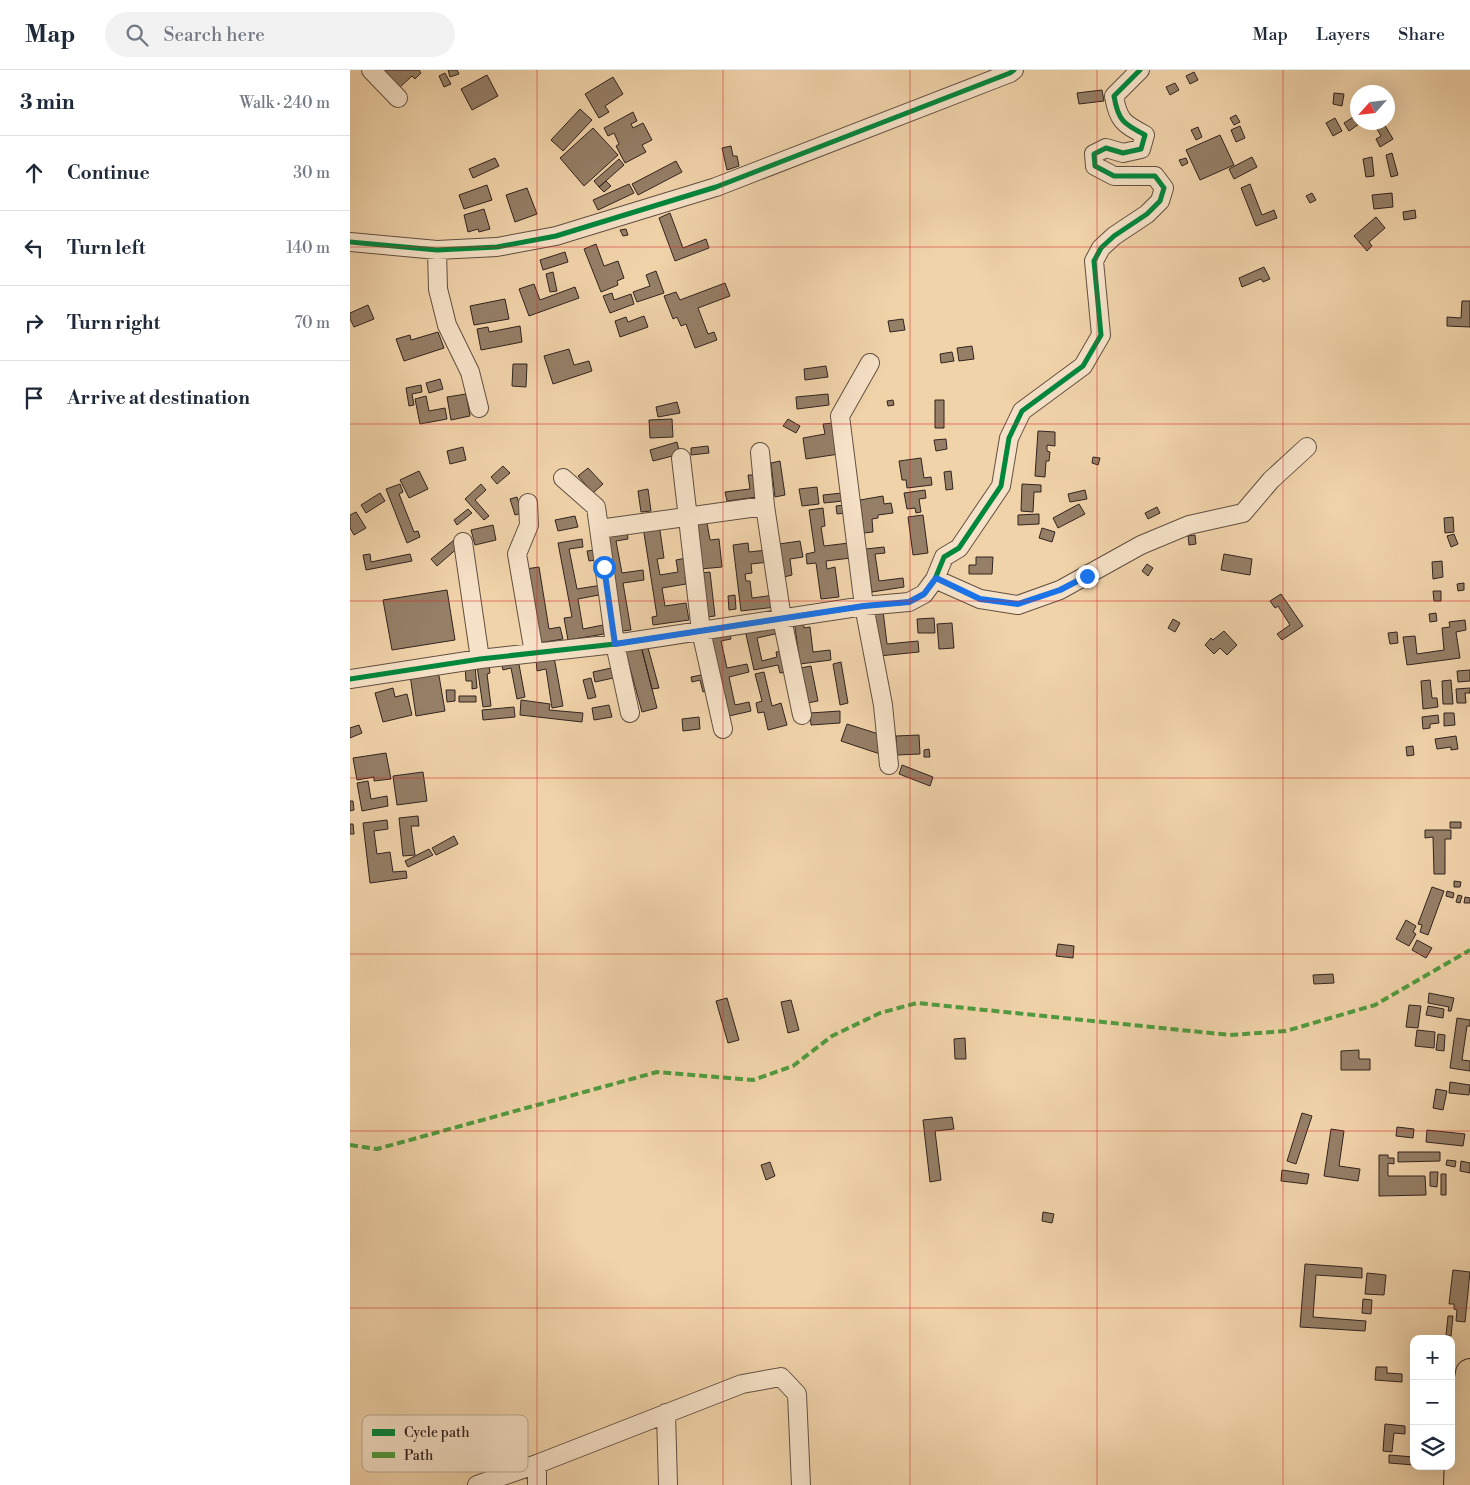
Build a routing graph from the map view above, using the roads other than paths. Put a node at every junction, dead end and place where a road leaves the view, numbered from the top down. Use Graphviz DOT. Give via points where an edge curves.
graph roads {
  1 [pos="371,70"];
  2 [pos="1014,70"];
  3 [pos="1140,70"];
  4 [pos="398,98"];
  5 [pos="350,242"];
  6 [pos="437,250"];
  7 [pos="870,363"];
  8 [pos="479,408"];
  9 [pos="1307,447"];
  10 [pos="760,452"];
  11 [pos="681,458"];
  12 [pos="563,478"];
  13 [pos="528,504"];
  14 [pos="765,506"];
  15 [pos="687,517"];
  16 [pos="599,529"];
  17 [pos="463,542"];
  18 [pos="936,578"];
  19 [pos="864,606"];
  20 [pos="782,620"];
  21 [pos="701,631"];
  22 [pos="615,644"];
  23 [pos="534,653"];
  24 [pos="480,659"];
  25 [pos="350,679"];
  26 [pos="630,713"];
  27 [pos="802,715"];
  28 [pos="723,729"];
  29 [pos="889,765"];
  30 [pos="1470,1373"];
  31 [pos="666,1413"];
  32 [pos="537,1464"];
  33 [pos="528,1467"];
  34 [pos="514,1472"];
  35 [pos="477,1485"];
  36 [pos="537,1485"];
  37 [pos="668,1485"];
  38 [pos="801,1485"];
  39 [pos="1458,1485"];
  1 -- 4 [label="street"];
  2 -- 6 [label="street" via="716,187 556,236 497,246"];
  3 -- 18 [label="street" via="1114,96 1117,112 1127,125 1145,135 1141,149 1123,153 1106,148 1094,154 1095,166 1114,176 1155,176 1164,188 1160,201 1101,248 1094,261 1101,335 1083,366 1022,411 1009,438 1001,486 960,548 944,557"];
  5 -- 6 [label="street"];
  6 -- 8 [label="street" via="438,289 447,324 470,372"];
  7 -- 19 [label="street" via="840,416"];
  9 -- 18 [label="street" via="1271,480 1243,513 1189,525 1149,541 1060,590 1018,604 980,599"];
  10 -- 14 [label="street"];
  11 -- 15 [label="street"];
  12 -- 16 [label="street" via="596,507"];
  13 -- 23 [label="street" via="529,525 517,554"];
  14 -- 15 [label="street"];
  14 -- 20 [label="street"];
  15 -- 16 [label="street"];
  15 -- 21 [label="street"];
  16 -- 22 [label="street"];
  17 -- 24 [label="street"];
  18 -- 19 [label="street" via="924,594 909,602"];
  19 -- 20 [label="street"];
  19 -- 29 [label="street" via="883,705"];
  20 -- 21 [label="street"];
  20 -- 27 [label="street"];
  21 -- 22 [label="street"];
  21 -- 28 [label="street"];
  22 -- 23 [label="street"];
  22 -- 26 [label="street"];
  23 -- 24 [label="street"];
  24 -- 25 [label="street"];
  30 -- 39 [label="main road" via="1460,1429"];
  31 -- 32 [label="street"];
  31 -- 37 [label="street"];
  31 -- 38 [label="street" via="742,1384 781,1377 797,1394"];
  32 -- 33 [label="street"];
  32 -- 36 [label="street"];
  34 -- 35 [label="street"];
}
